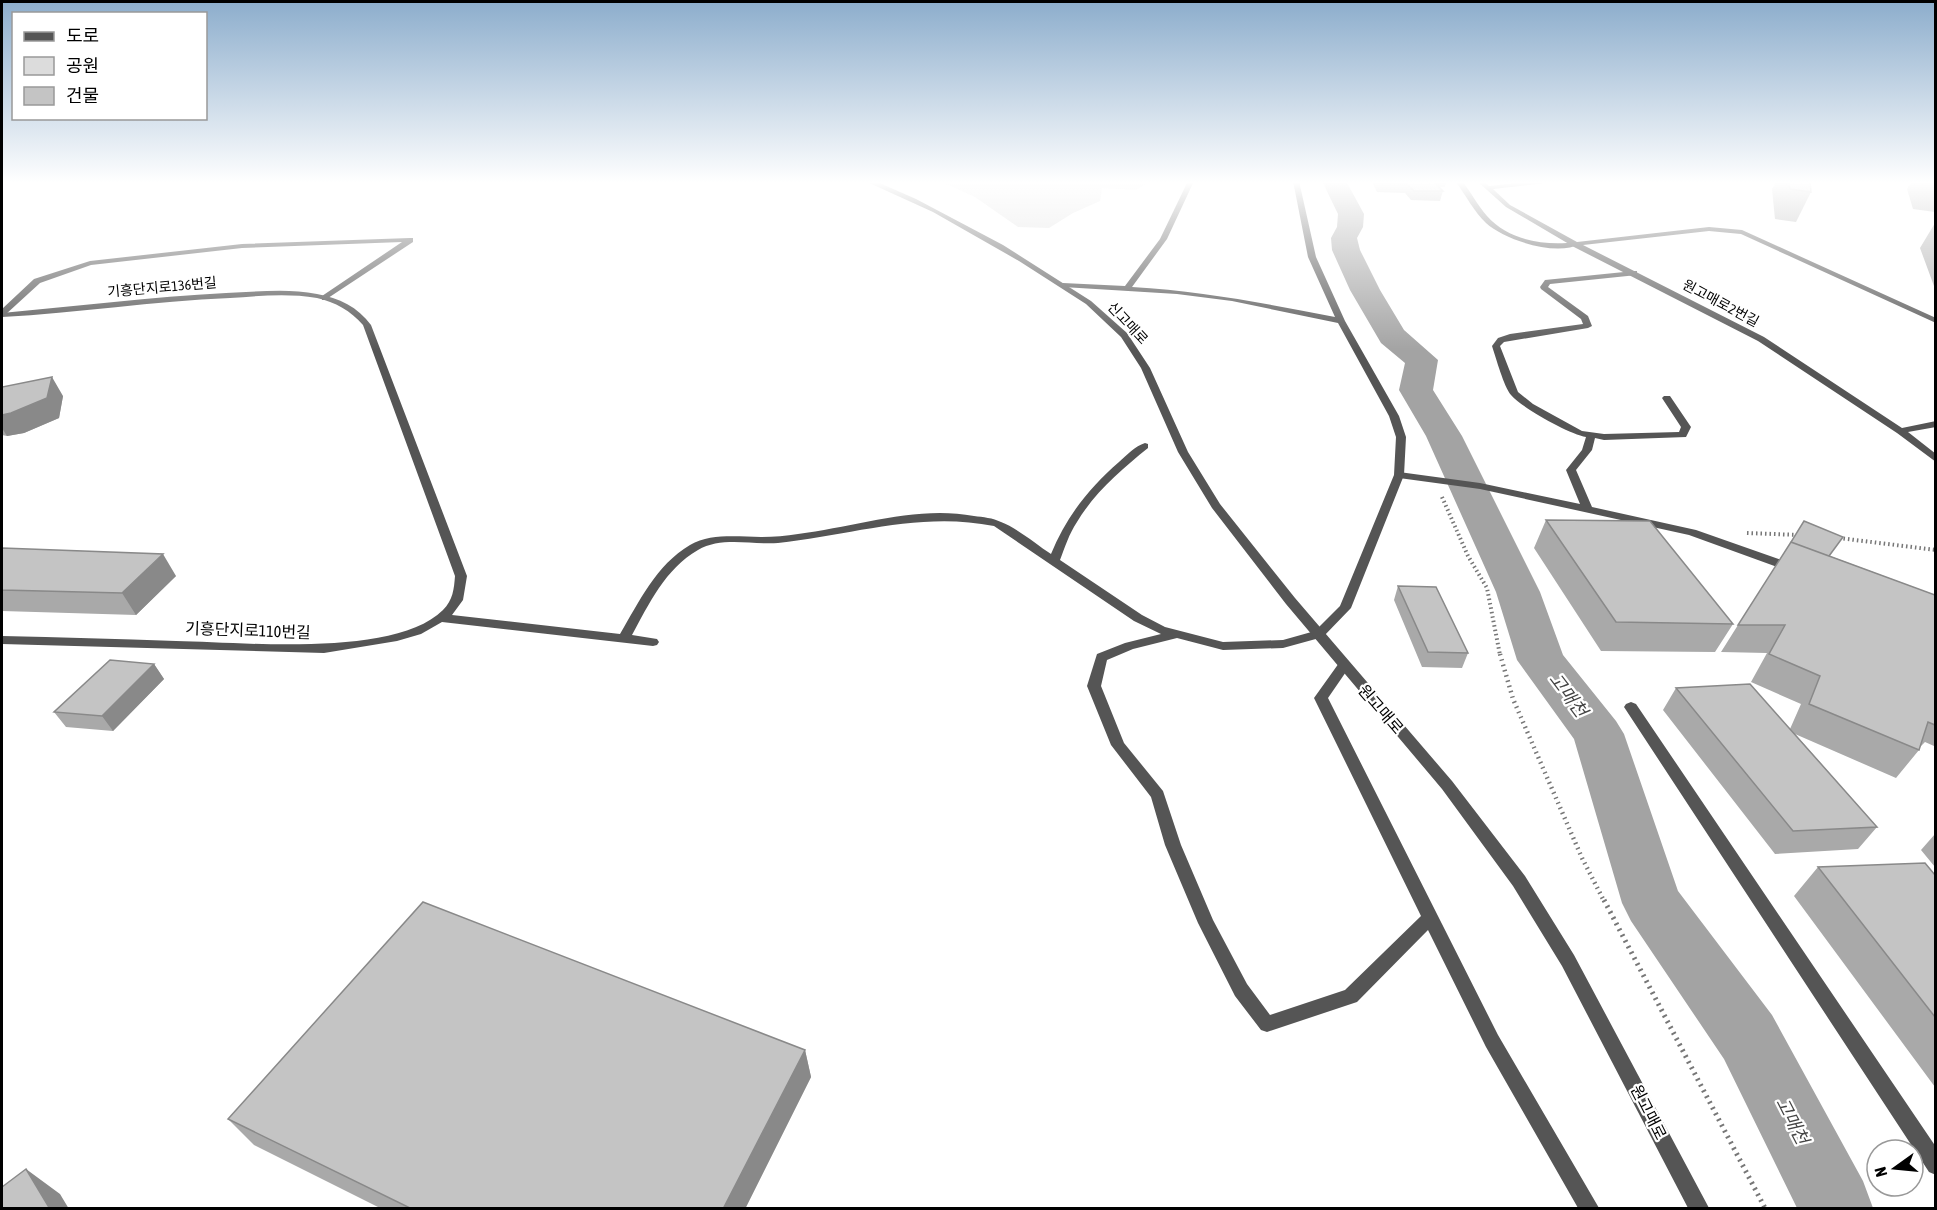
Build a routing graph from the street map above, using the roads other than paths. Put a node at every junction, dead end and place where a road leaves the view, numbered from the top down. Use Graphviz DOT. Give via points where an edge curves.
graph roads {
  1 [pos="987,237"];
  2 [pos="1164,237"];
  3 [pos="1308,237"];
  4 [pos="1522,237"];
  5 [pos="1563,237"];
  6 [pos="1634,237"];
  7 [pos="1754,237"];
  8 [pos="1576,244"];
  9 [pos="1634,273"];
  10 [pos="1063,285"];
  11 [pos="1127,289"];
  12 [pos="325,298"];
  13 [pos="2,314"];
  14 [pos="1341,321"];
  15 [pos="1935,321"];
  16 [pos="1667,398"];
  17 [pos="1935,424"];
  18 [pos="1900,430"];
  19 [pos="1591,435"];
  20 [pos="1145,446"];
  21 [pos="1935,459"];
  22 [pos="1399,476"];
  23 [pos="1587,509"];
  24 [pos="1054,560"];
  25 [pos="1803,572"];
  26 [pos="439,618"];
  27 [pos="1174,634"];
  28 [pos="1319,634"];
  29 [pos="624,639"];
  30 [pos="2,640"];
  31 [pos="653,642"];
  32 [pos="1344,666"];
  33 [pos="1631,707"];
  34 [pos="1431,917"];
  35 [pos="1935,1165"];
  36 [pos="1589,1209"];
  37 [pos="1699,1209"];
  1 -- 10 [label="street, 신고매로"];
  2 -- 11 [label="street"];
  3 -- 14 [label="street" via="1312,257"];
  4 -- 8 [label="street" via="1545,246"];
  5 -- 8 [label="street, 원고매로2번길"];
  6 -- 8 [label="street"];
  7 -- 15 [label="street"];
  8 -- 9 [label="street, 원고매로2번길"];
  9 -- 18 [label="street, 원고매로2번길" via="1761,339"];
  9 -- 19 [label="street" via="1548,282 1544,286 1585,318 1588,326 1510,337 1496,346 1514,393 1569,428"];
  10 -- 11 [label="street"];
  10 -- 28 [label="street, 신고매로" via="1104,314 1130,341 1148,369 1164,414 1198,479"];
  11 -- 14 [label="street" via="1232,299"];
  12 -- 13 [label="street, 기흥단지로136번길" via="211,296"];
  12 -- 13 [label="street" via="410,240 253,245 90,262 37,281"];
  12 -- 26 [label="street, 기흥단지로110번길" via="360,314 367,325 461,576 457,600"];
  14 -- 22 [label="street" via="1394,416 1401,437"];
  16 -- 19 [label="street" via="1686,427 1683,435"];
  17 -- 18 [label="street"];
  18 -- 21 [label="street, 원고매로2번길"];
  19 -- 23 [label="street" via="1587,450 1570,470"];
  20 -- 24 [label="street" via="1092,494 1070,523"];
  22 -- 23 [label="street" via="1480,486"];
  22 -- 28 [label="street" via="1346,608"];
  23 -- 25 [label="street" via="1692,532"];
  24 -- 27 [label="street" via="1138,618"];
  24 -- 29 [label="street" via="998,524 983,519 921,519 773,540 720,541 697,546 674,562 646,599"];
  26 -- 29 [label="street"];
  26 -- 30 [label="street, 기흥단지로110번길" via="404,636 324,649"];
  27 -- 28 [label="street" via="1223,646 1283,644"];
  27 -- 34 [label="street" via="1101,657 1094,686 1118,745 1158,795 1173,845 1206,923 1241,990 1267,1024 1351,996"];
  28 -- 32 [label="street, 원고매로"];
  29 -- 31 [label="street"];
  32 -- 34 [label="street" via="1321,698"];
  32 -- 37 [label="street, 원고매로" via="1477,822 1521,883 1562,948"];
  33 -- 35 [label="street"];
  34 -- 36 [label="street" via="1492,1041"];
}
